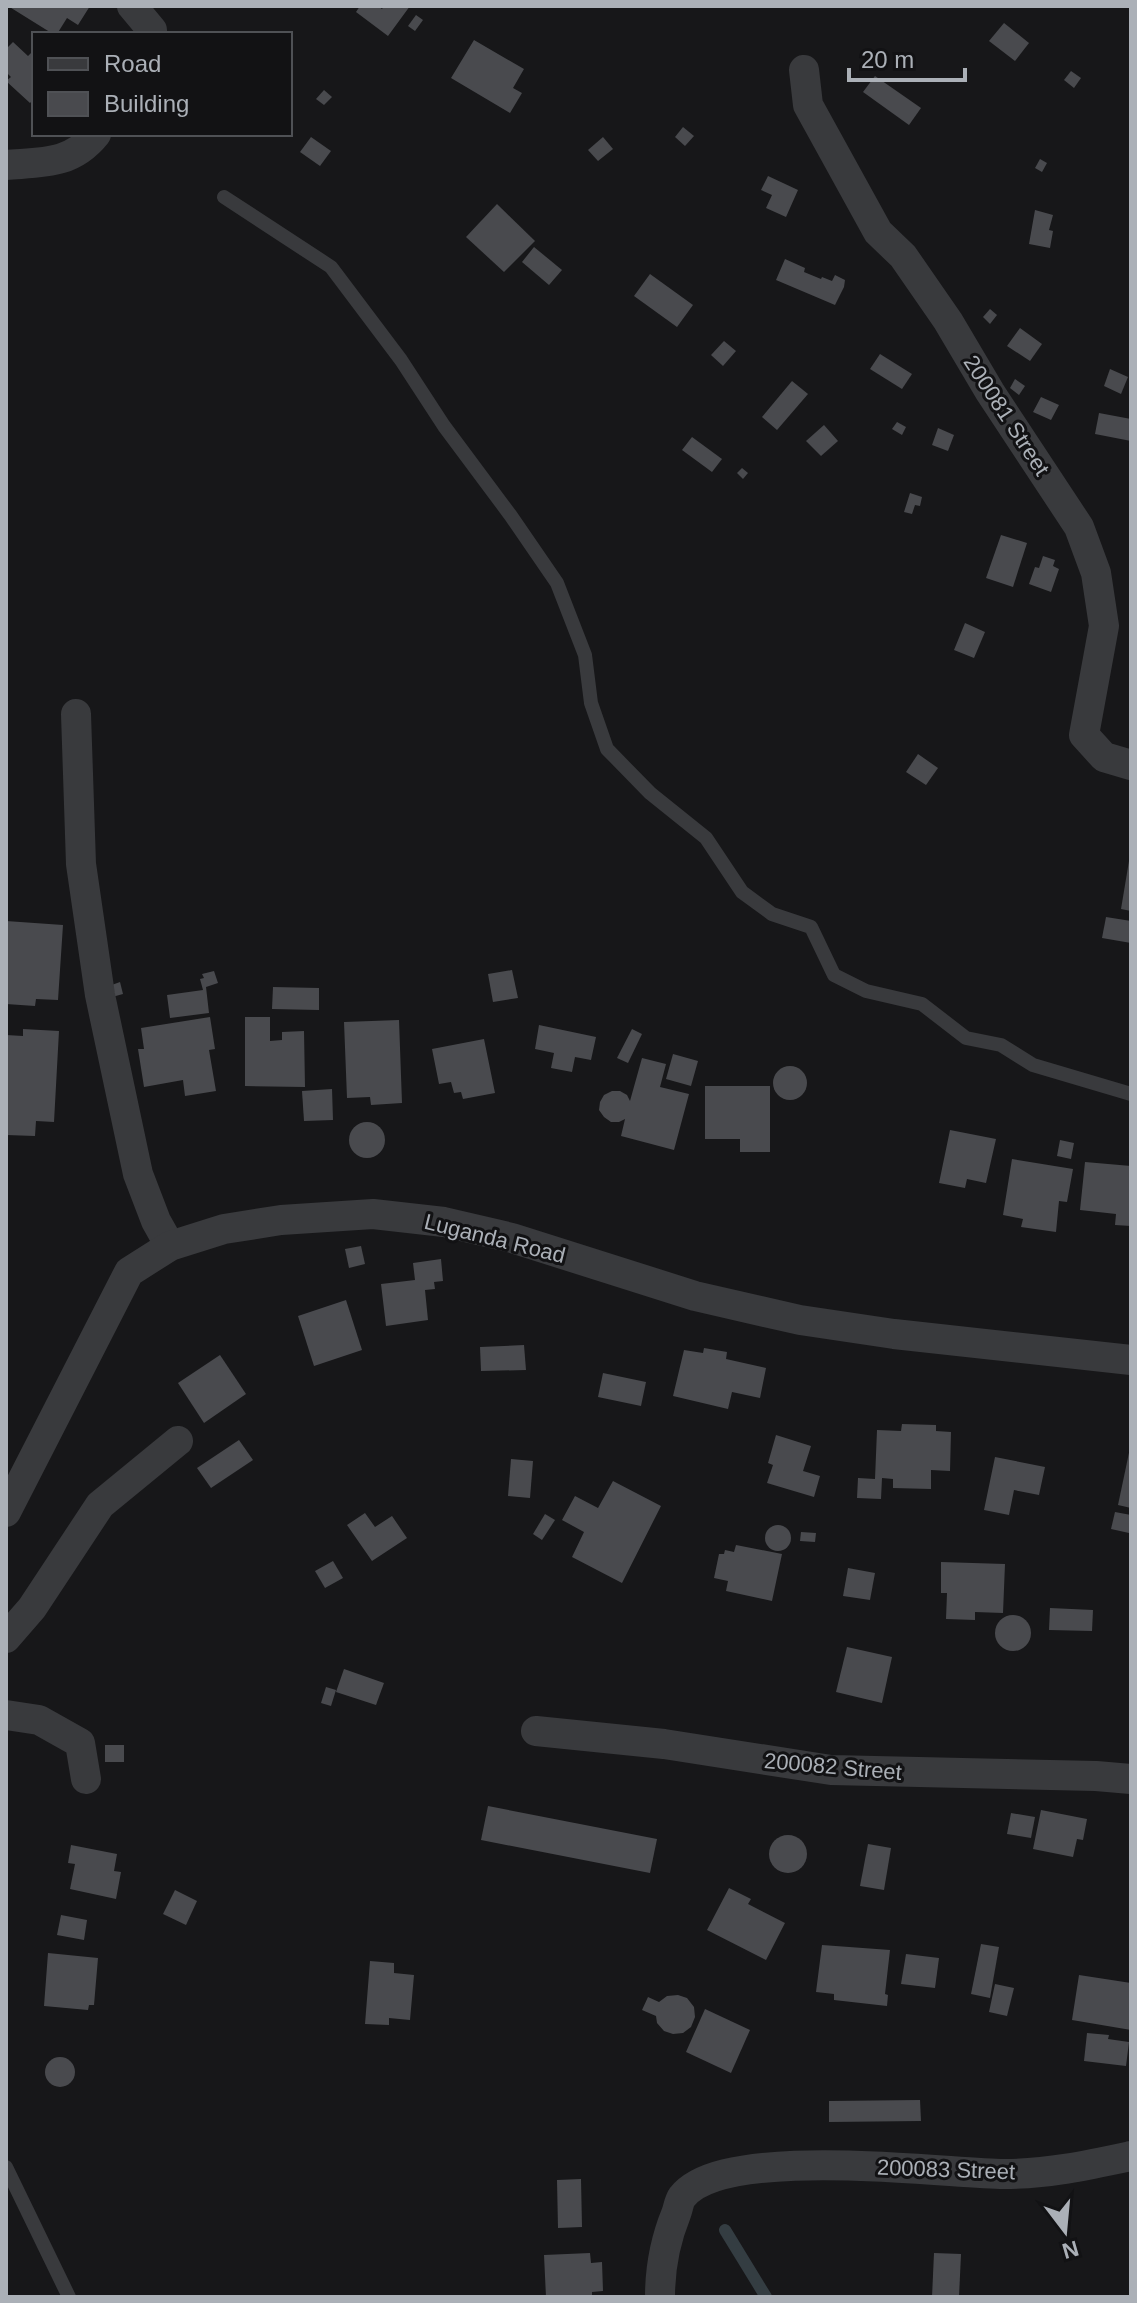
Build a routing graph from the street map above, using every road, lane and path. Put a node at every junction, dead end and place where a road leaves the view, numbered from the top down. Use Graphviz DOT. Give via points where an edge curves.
graph roads {
  1 [pos="132,6"];
  2 [pos="152,32"];
  3 [pos="804,70"];
  4 [pos="94,136"];
  5 [pos="6,165"];
  6 [pos="224,197"];
  7 [pos="76,714"];
  8 [pos="1131,765"];
  9 [pos="1131,1094"];
  10 [pos="170,1246"];
  11 [pos="1131,1360"];
  12 [pos="178,1441"];
  13 [pos="6,1512"];
  14 [pos="6,1638"];
  15 [pos="6,1715"];
  16 [pos="536,1731"];
  17 [pos="86,1779"];
  18 [pos="1131,1779"];
  19 [pos="1131,2156"];
  20 [pos="6,2167"];
  21 [pos="69,2297"];
  22 [pos="660,2297"];
  1 -- 2 [label="street"];
  3 -- 8 [label="street, 200081 Street" via="808,105 878,232 903,256 948,321 1079,527 1096,573 1104,626 1084,735 1104,757"];
  4 -- 5 [label="street" via="74,154 53,162"];
  6 -- 9 [label="lane" via="331,267 401,360 557,583 585,655 591,703 607,749 706,838 742,892 772,914 811,927 834,975 866,991 922,1004 966,1038 1001,1045 1033,1065"];
  7 -- 10 [label="street" via="81,864 100,995 138,1174"];
  10 -- 11 [label="street, Luganda Road" via="224,1229 281,1220 373,1214 444,1222 695,1296 800,1320"];
  10 -- 13 [label="street, Luganda Road" via="129,1272"];
  12 -- 14 [label="street" via="100,1505"];
  15 -- 17 [label="street" via="39,1720 80,1743"];
  16 -- 18 [label="street, 200082 Street" via="831,1770"];
  19 -- 22 [label="street, 200083 Street" via="1065,2171 1006,2174 841,2165 728,2173 701,2182 682,2197 668,2233"];
  20 -- 21 [label="lane"];
}
